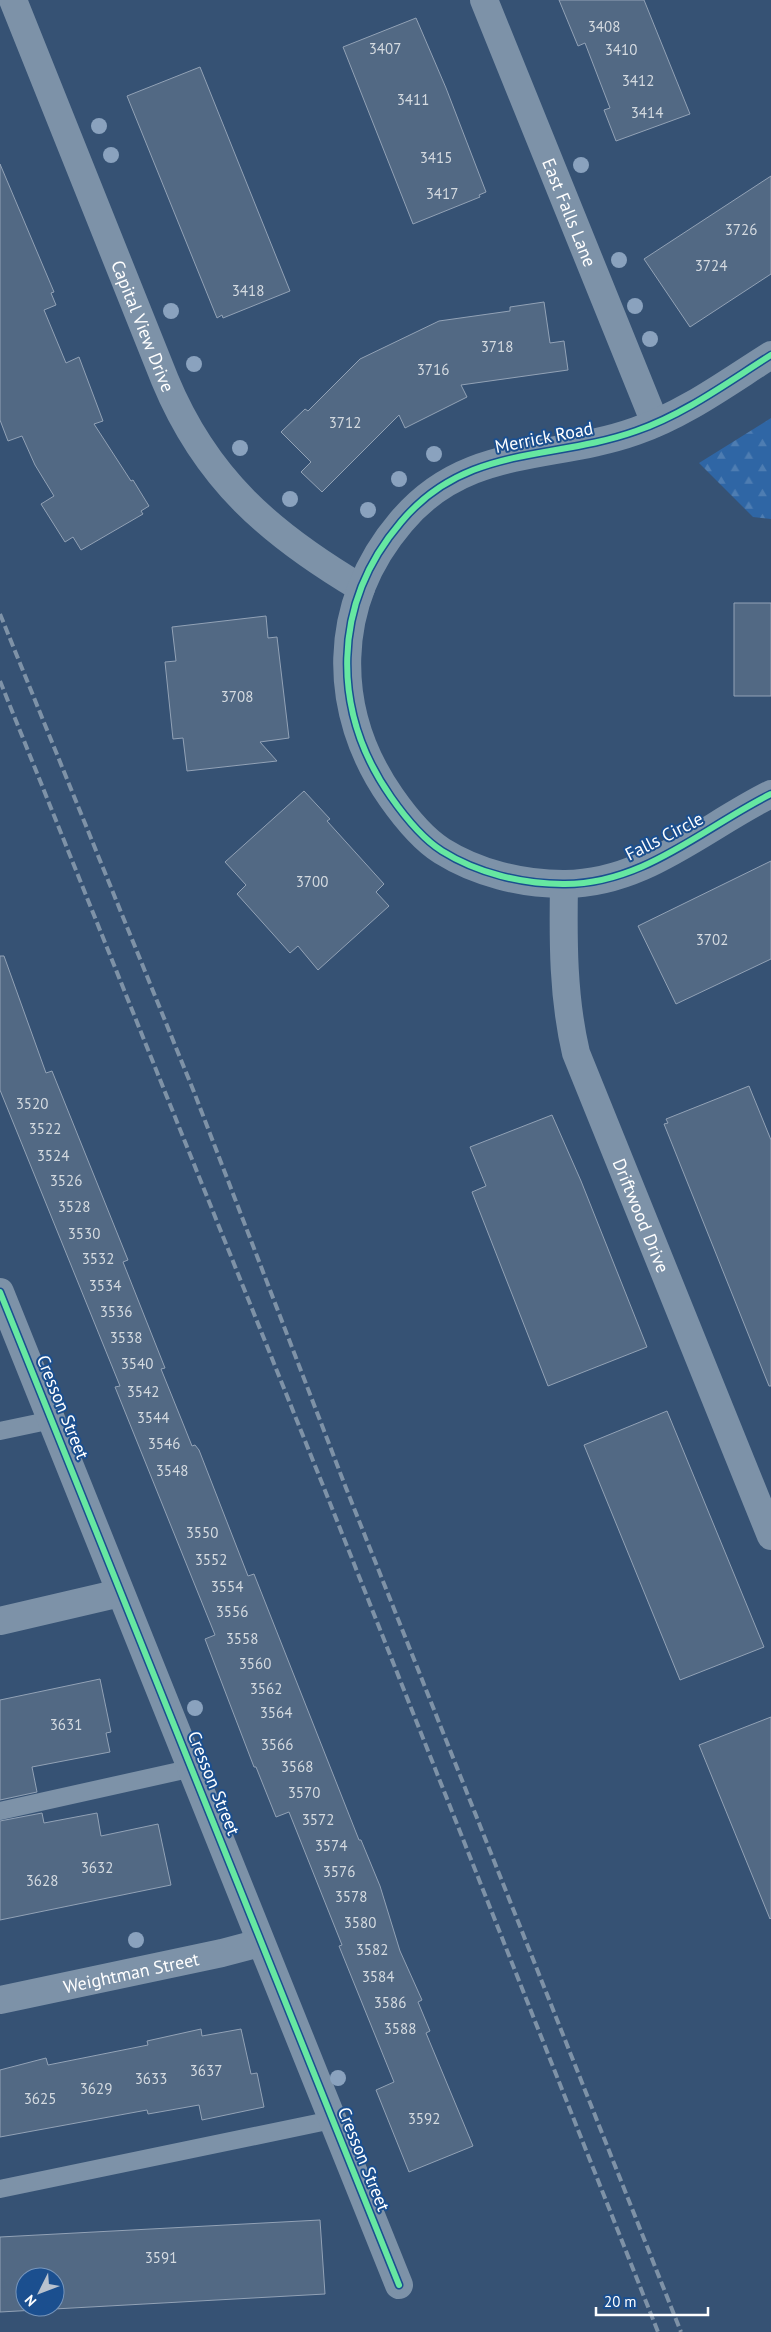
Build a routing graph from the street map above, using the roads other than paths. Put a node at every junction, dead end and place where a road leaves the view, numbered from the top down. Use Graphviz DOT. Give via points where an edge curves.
graph roads {
  1 [pos="13,0"];
  2 [pos="484,0"];
  3 [pos="771,355"];
  4 [pos="655,423"];
  5 [pos="361,588"];
  6 [pos="771,794"];
  7 [pos="564,884"];
  8 [pos="0,1292"];
  9 [pos="52,1420"];
  10 [pos="0,1431"];
  11 [pos="771,1536"];
  12 [pos="120,1593"];
  13 [pos="0,1621"];
  14 [pos="193,1768"];
  15 [pos="0,1811"];
  16 [pos="260,1943"];
  17 [pos="0,2000"];
  18 [pos="332,2120"];
  19 [pos="0,2189"];
  20 [pos="399,2284"];
  1 -- 5 [label="street, Capital View Drive" via="164,380 187,427 223,478 254,511 316,561"];
  2 -- 4 [label="street, East Falls Lane"];
  3 -- 4 [label="street, Merrick Road"];
  4 -- 5 [label="street, Merrick Road" via="607,441 532,452 460,475 432,492 402,520 381,549"];
  5 -- 7 [label="street, Merrick Road" via="349,632 346,672 351,709 376,775 416,828 440,850 472,867 518,879"];
  6 -- 7 [label="street, Falls Circle" via="648,865 617,876"];
  7 -- 11 [label="street, Driftwood Drive" via="565,991 576,1053"];
  8 -- 9 [label="street, Cresson Street"];
  9 -- 10 [label="lane"];
  9 -- 12 [label="street, Cresson Street"];
  12 -- 13 [label="street"];
  12 -- 14 [label="street, Cresson Street"];
  14 -- 15 [label="lane"];
  14 -- 16 [label="street, Cresson Street"];
  16 -- 17 [label="street, Weightman Street"];
  16 -- 18 [label="street, Cresson Street"];
  18 -- 19 [label="lane"];
  18 -- 20 [label="street, Cresson Street"];
}
